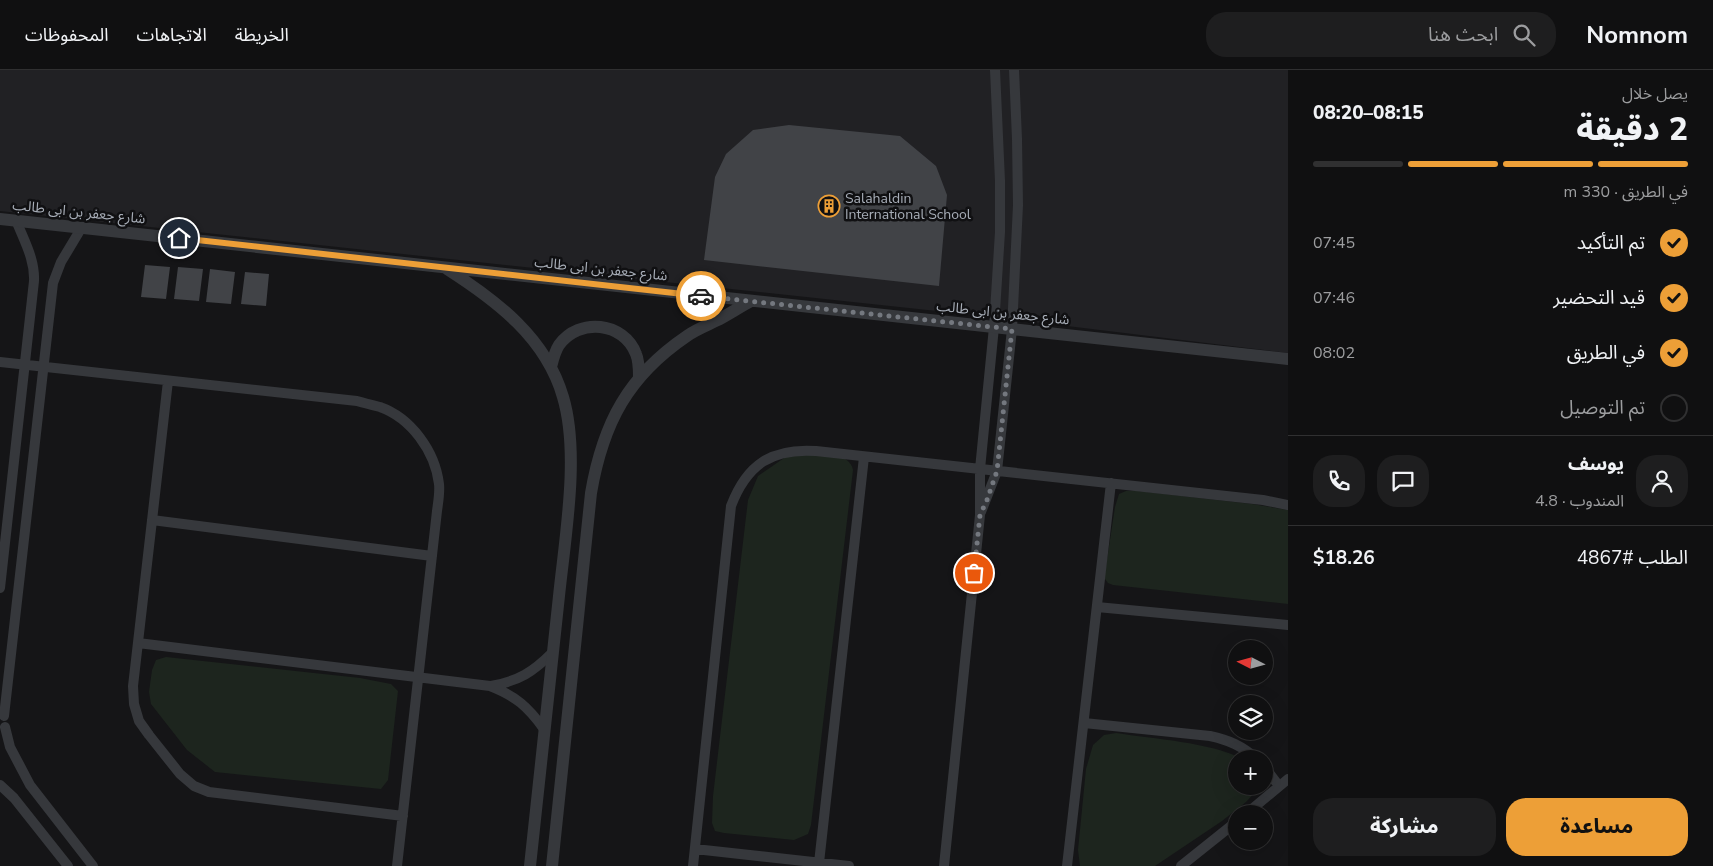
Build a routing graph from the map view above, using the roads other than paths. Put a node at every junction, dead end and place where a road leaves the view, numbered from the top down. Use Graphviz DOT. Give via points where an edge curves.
graph roads {
  1 [pos="995,70"];
  2 [pos="1014,70"];
  3 [pos="0,219"];
  4 [pos="16,220"];
  5 [pos="82,227"];
  6 [pos="445,268"];
  7 [pos="751,301"];
  8 [pos="994,327"];
  9 [pos="1012,329"];
  10 [pos="1288,358"];
  11 [pos="0,362"];
  12 [pos="25,365"];
  13 [pos="44,367"];
  14 [pos="551,367"];
  15 [pos="639,377"];
  16 [pos="168,381"];
  17 [pos="864,457"];
  18 [pos="980,469"];
  19 [pos="997,471"];
  20 [pos="1111,483"];
  21 [pos="1288,505"];
  22 [pos="568,512"];
  23 [pos="589,515"];
  24 [pos="980,515"];
  25 [pos="152,520"];
  26 [pos="432,556"];
  27 [pos="0,588"];
  28 [pos="1097,607"];
  29 [pos="1288,625"];
  30 [pos="138,643"];
  31 [pos="553,652"];
  32 [pos="418,678"];
  33 [pos="490,686"];
  34 [pos="3,716"];
  35 [pos="1084,723"];
  36 [pos="544,729"];
  37 [pos="0,740"];
  38 [pos="1247,750"];
  39 [pos="1273,778"];
  40 [pos="1288,779"];
  41 [pos="0,785"];
  42 [pos="1279,786"];
  43 [pos="1257,805"];
  44 [pos="403,816"];
  45 [pos="1228,828"];
  46 [pos="695,849"];
  47 [pos="819,863"];
  48 [pos="68,866"];
  49 [pos="93,866"];
  50 [pos="397,866"];
  51 [pos="530,866"];
  52 [pos="552,866"];
  53 [pos="693,866"];
  54 [pos="848,866"];
  55 [pos="944,866"];
  56 [pos="1068,866"];
  57 [pos="1181,866"];
  1 -- 8 [label="street" via="1000,232"];
  2 -- 9 [label="street" via="1018,205"];
  3 -- 4 [label="street, شارع جعفر بن ابى طالب"];
  4 -- 5 [label="street, شارع جعفر بن ابى طالب"];
  4 -- 12 [label="street" via="34,268"];
  5 -- 6 [label="street, شارع جعفر بن ابى طالب"];
  5 -- 13 [label="street" via="52,283"];
  6 -- 7 [label="street, شارع جعفر بن ابى طالب"];
  6 -- 14 [label="street" via="507,311 532,337"];
  7 -- 8 [label="street, شارع جعفر بن ابى طالب"];
  7 -- 15 [label="street" via="689,334 663,353"];
  8 -- 9 [label="street, شارع جعفر بن ابى طالب"];
  8 -- 18 [label="street"];
  9 -- 10 [label="street, شارع جعفر بن ابى طالب"];
  9 -- 19 [label="street"];
  11 -- 12 [label="street"];
  12 -- 13 [label="street"];
  12 -- 27 [label="street"];
  13 -- 16 [label="street"];
  13 -- 34 [label="street"];
  14 -- 15 [label="street" via="559,345 567,336 588,326 600,326 612,329 630,343 639,364"];
  14 -- 22 [label="street" via="563,396 570,428"];
  15 -- 23 [label="street" via="606,431 596,461"];
  16 -- 25 [label="street"];
  16 -- 26 [label="street" via="357,402 381,407 402,419 420,436 432,458 439,484"];
  17 -- 18 [label="street"];
  17 -- 46 [label="street" via="798,450 780,453 748,473 738,488 731,506"];
  17 -- 47 [label="street"];
  18 -- 19 [label="street"];
  18 -- 24 [label="street"];
  19 -- 20 [label="street"];
  19 -- 24 [label="street"];
  20 -- 21 [label="street"];
  20 -- 28 [label="street"];
  22 -- 23 [label="street"];
  22 -- 31 [label="street"];
  23 -- 52 [label="street"];
  24 -- 55 [label="street"];
  25 -- 26 [label="street"];
  25 -- 30 [label="street"];
  26 -- 32 [label="street"];
  28 -- 29 [label="street"];
  28 -- 35 [label="street"];
  30 -- 32 [label="street"];
  30 -- 44 [label="street" via="133,686 139,720 180,774 194,786 209,792"];
  31 -- 33 [label="street" via="524,676"];
  31 -- 36 [label="street"];
  32 -- 33 [label="street"];
  32 -- 44 [label="street"];
  33 -- 36 [label="street" via="520,701"];
  34 -- 37 [label="street"];
  34 -- 49 [label="street" via="10,747 30,785"];
  35 -- 38 [label="street" via="1210,736 1228,740"];
  35 -- 56 [label="street"];
  36 -- 51 [label="street"];
  39 -- 42 [label="street"];
  40 -- 42 [label="street"];
  41 -- 48 [label="street"];
  42 -- 43 [label="street"];
  44 -- 50 [label="street"];
  45 -- 57 [label="street"];
  46 -- 47 [label="street"];
  46 -- 53 [label="street"];
  47 -- 54 [label="street"];
}
